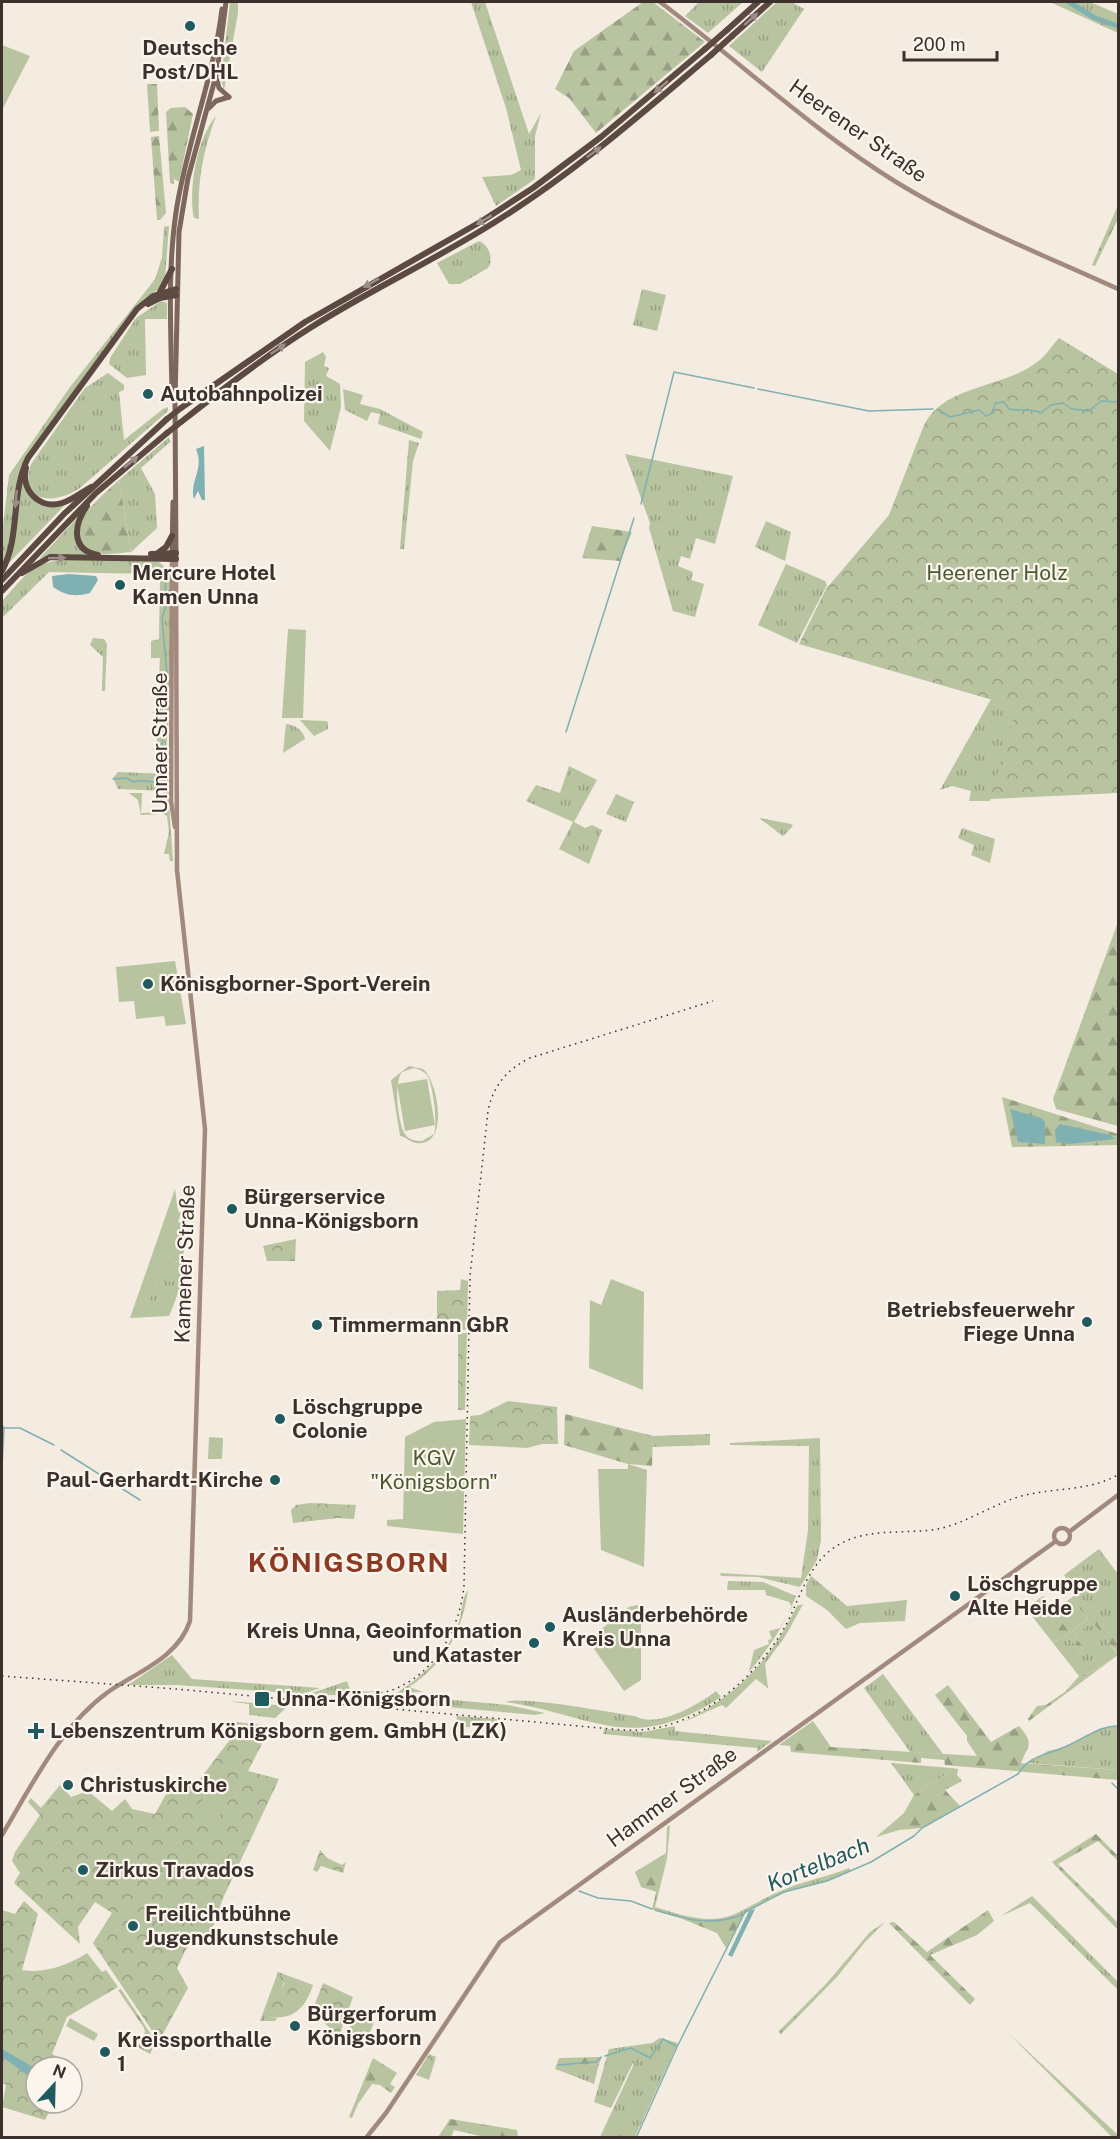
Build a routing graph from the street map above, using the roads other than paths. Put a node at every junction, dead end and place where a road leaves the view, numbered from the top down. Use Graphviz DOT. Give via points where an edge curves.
graph roads {
  1 [pos="225,2"];
  2 [pos="660,2"];
  3 [pos="758,2"];
  4 [pos="770,2"];
  5 [pos="217,72"];
  6 [pos="209,95"];
  7 [pos="208,110"];
  8 [pos="172,269"];
  9 [pos="1119,289"];
  10 [pos="174,292"];
  11 [pos="160,293"];
  12 [pos="91,487"];
  13 [pos="96,493"];
  14 [pos="172,536"];
  15 [pos="154,554"];
  16 [pos="174,556"];
  17 [pos="2,571"];
  18 [pos="2,580"];
  19 [pos="9,583"];
  20 [pos="2,591"];
  21 [pos="171,753"];
  22 [pos="157,767"];
  23 [pos="174,770"];
  24 [pos="176,832"];
  25 [pos="1119,1495"];
  26 [pos="1069,1532"];
  27 [pos="1056,1541"];
  28 [pos="2,1835"];
  29 [pos="366,2138"];
  1 -- 5 [label="main road, Unnaer Straße"];
  1 -- 6 [label="main road, Unnaer Straße"];
  2 -- 9 [label="main road, Heerener Straße" via="822,130 896,182"];
  3 -- 12 [label="highway, one-way, bridge" via="545,180 276,340 167,419"];
  13 -- 4 [label="highway, one-way, bridge" via="181,422 291,341 547,188"];
  5 -- 6 [label="main road, Unnaer Straße"];
  5 -- 7 [label="main road" via="219,88 229,97 216,101"];
  6 -- 7 [label="main road, Unnaer Straße"];
  6 -- 8 [label="main road, Unnaer Straße" via="177,204"];
  7 -- 10 [label="main road, Unnaer Straße" via="182,206"];
  8 -- 10 [label="main road, Unnaer Straße"];
  8 -- 11 [label="highway"];
  10 -- 11 [label="highway"];
  10 -- 12 [label="highway" via="138,312 33,455 25,474 30,493 47,504 61,503"];
  10 -- 14 [label="main road, Unnaer Straße"];
  10 -- 16 [label="main road, Unnaer Straße"];
  11 -- 17 [label="highway, one-way" via="137,309 28,458 17,486 12,546"];
  12 -- 18 [label="highway"];
  13 -- 15 [label="highway" via="79,519 76,532 80,545 98,555"];
  13 -- 19 [label="highway"];
  14 -- 15 [label="highway" via="166,547"];
  14 -- 16 [label="main road, Unnaer Straße"];
  15 -- 16 [label="highway"];
  19 -- 16 [label="highway, one-way" via="50,557"];
  16 -- 21 [label="main road, Unnaer Straße"];
  16 -- 23 [label="main road, Unnaer Straße"];
  19 -- 20 [label="highway"];
  21 -- 22 [label="main road"];
  21 -- 23 [label="main road, Unnaer Straße"];
  23 -- 24 [label="main road, Unnaer Straße" via="172,810"];
  24 -- 28 [label="main road, Kamener Straße" via="178,890 205,1129 190,1621 186,1632 162,1658 101,1698 71,1728 50,1755"];
  25 -- 26 [label="main road"];
  26 -- 27 [label="main road" via="1066,1543"];
  26 -- 27 [label="main road" via="1058,1529"];
  27 -- 29 [label="main road, Hammer Straße" via="500,1941"];
}
